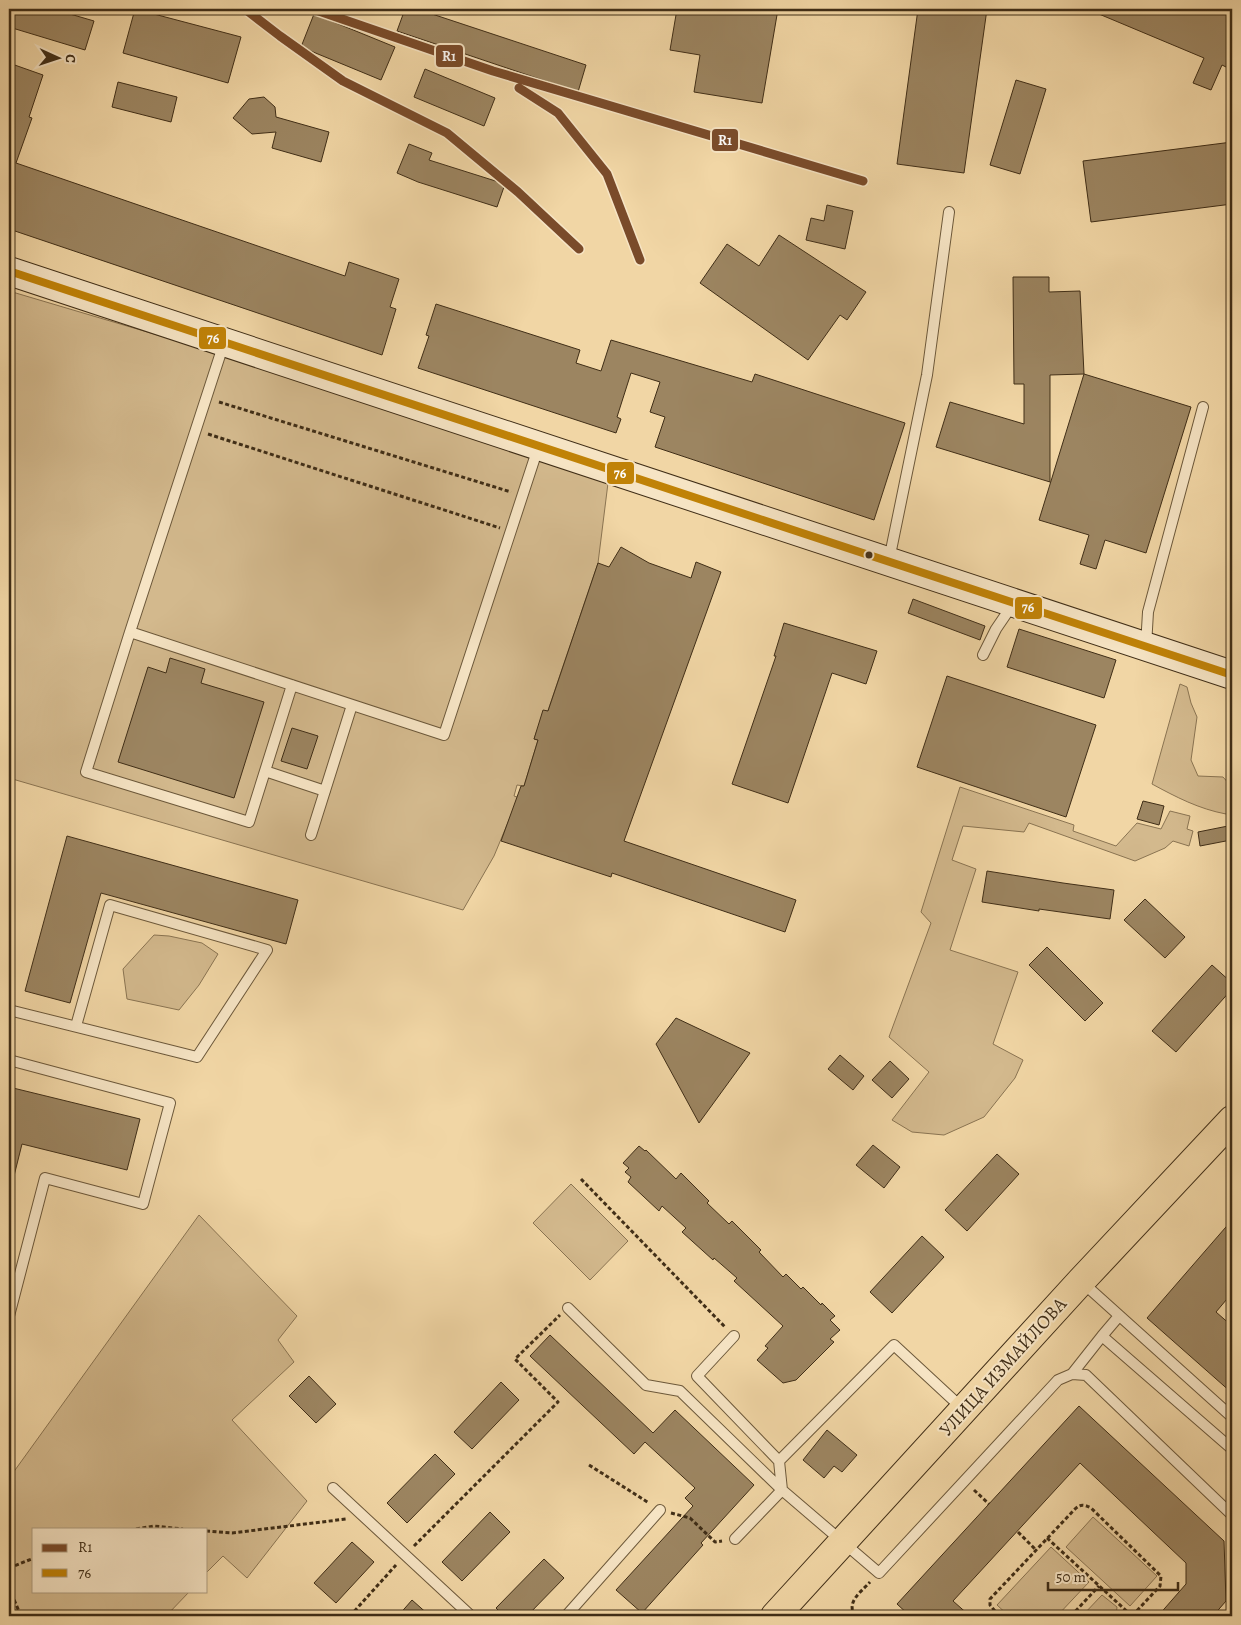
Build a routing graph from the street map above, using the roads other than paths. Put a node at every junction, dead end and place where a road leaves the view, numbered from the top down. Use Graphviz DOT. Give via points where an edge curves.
graph roads {
  1 [pos="950,212"];
  2 [pos="9,271"];
  3 [pos="224,342"];
  4 [pos="1203,407"];
  5 [pos="539,446"];
  6 [pos="889,561"];
  7 [pos="1014,603"];
  8 [pos="130,632"];
  9 [pos="1146,647"];
  10 [pos="983,655"];
  11 [pos="1232,675"];
  12 [pos="292,685"];
  13 [pos="352,705"];
  14 [pos="265,771"];
  15 [pos="325,791"];
  16 [pos="311,835"];
  17 [pos="9,1010"];
  18 [pos="76,1026"];
  19 [pos="9,1060"];
  20 [pos="1232,1120"];
  21 [pos="1081,1281"];
  22 [pos="568,1308"];
  23 [pos="9,1316"];
  24 [pos="1119,1316"];
  25 [pos="734,1336"];
  26 [pos="1102,1336"];
  27 [pos="1072,1374"];
  28 [pos="964,1410"];
  29 [pos="1232,1417"];
  30 [pos="1232,1449"];
  31 [pos="779,1461"];
  32 [pos="333,1488"];
  33 [pos="782,1490"];
  34 [pos="660,1510"];
  35 [pos="1232,1515"];
  36 [pos="734,1539"];
  37 [pos="842,1543"];
  38 [pos="471,1616"];
  39 [pos="566,1616"];
  40 [pos="775,1616"];
  1 -- 6 [label="lane" via="927,375"];
  2 -- 3 [label="main road"];
  3 -- 5 [label="main road"];
  3 -- 8 [label="lane"];
  4 -- 9 [label="lane" via="1148,612"];
  5 -- 6 [label="main road"];
  5 -- 13 [label="lane" via="444,735"];
  6 -- 7 [label="main road"];
  7 -- 9 [label="main road"];
  7 -- 10 [label="lane"];
  8 -- 12 [label="lane"];
  8 -- 14 [label="lane" via="86,772 249,822"];
  9 -- 11 [label="main road"];
  12 -- 13 [label="lane"];
  12 -- 14 [label="lane"];
  13 -- 15 [label="lane"];
  14 -- 15 [label="lane"];
  15 -- 16 [label="lane"];
  17 -- 18 [label="lane"];
  18 -- 18 [label="lane" via="198,1057 267,950 110,906"];
  19 -- 23 [label="lane" via="170,1103 143,1204 45,1178"];
  20 -- 21 [label="main road, УЛИЦА ИЗМАЙЛОВА"];
  21 -- 24 [label="lane"];
  21 -- 28 [label="main road, УЛИЦА ИЗМАЙЛОВА"];
  22 -- 33 [label="lane" via="646,1385 680,1391"];
  24 -- 26 [label="lane"];
  24 -- 29 [label="lane"];
  25 -- 31 [label="lane" via="697,1376"];
  26 -- 27 [label="lane"];
  26 -- 30 [label="lane"];
  27 -- 35 [label="lane" via="1086,1375"];
  27 -- 37 [label="lane" via="1058,1380 879,1573"];
  28 -- 31 [label="lane" via="894,1345"];
  28 -- 37 [label="main road, УЛИЦА ИЗМАЙЛОВА"];
  31 -- 33 [label="lane"];
  32 -- 38 [label="lane"];
  33 -- 36 [label="lane"];
  33 -- 37 [label="lane"];
  34 -- 39 [label="lane"];
  37 -- 40 [label="main road, УЛИЦА ИЗМАЙЛОВА"];
}
